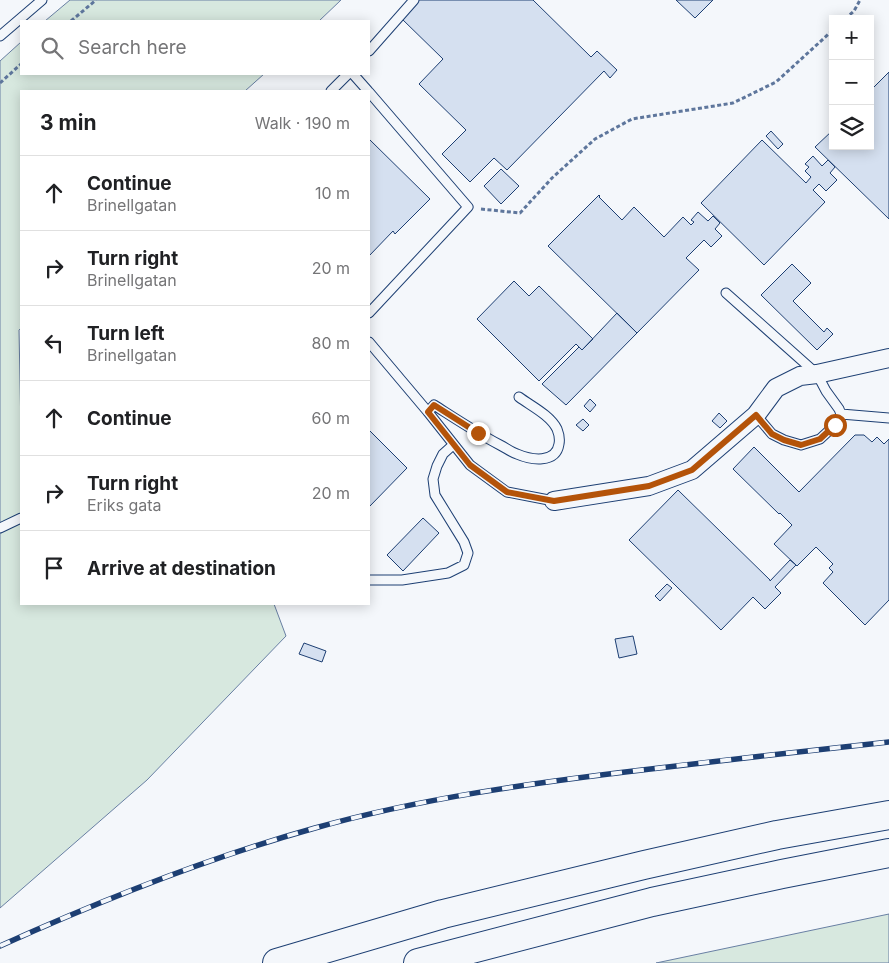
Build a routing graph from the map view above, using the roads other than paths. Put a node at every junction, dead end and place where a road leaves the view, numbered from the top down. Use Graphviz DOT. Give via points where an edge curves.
graph roads {
  1 [pos="42,0"];
  2 [pos="414,0"];
  3 [pos="0,36"];
  4 [pos="370,50"];
  5 [pos="347,75"];
  6 [pos="354,75"];
  7 [pos="331,90"];
  8 [pos="366,90"];
  9 [pos="370,94"];
  10 [pos="726,293"];
  11 [pos="370,312"];
  12 [pos="370,343"];
  13 [pos="889,358"];
  14 [pos="817,374"];
  15 [pos="519,397"];
  16 [pos="428,412"];
  17 [pos="841,414"];
  18 [pos="756,415"];
  19 [pos="889,418"];
  20 [pos="454,445"];
  21 [pos="554,501"];
  22 [pos="20,518"];
  23 [pos="0,528"];
  24 [pos="370,580"];
  25 [pos="889,815"];
  26 [pos="889,853"];
  27 [pos="277,963"];
  28 [pos="418,963"];
  1 -- 3 [label="lane"];
  2 -- 4 [label="lane"];
  5 -- 7 [label="lane"];
  6 -- 8 [label="lane"];
  9 -- 11 [label="lane" via="468,207"];
  10 -- 14 [label="lane"];
  12 -- 16 [label="lane"];
  13 -- 14 [label="street"];
  14 -- 17 [label="lane"];
  14 -- 18 [label="street" via="800,376 776,388"];
  15 -- 16 [label="lane" via="556,428 560,438 554,456 545,459 518,454 434,405"];
  16 -- 20 [label="lane"];
  17 -- 18 [label="lane" via="820,439 801,445 772,434"];
  17 -- 19 [label="lane"];
  18 -- 21 [label="street" via="692,470 649,486"];
  20 -- 21 [label="lane" via="470,465 507,492"];
  20 -- 24 [label="lane" via="443,454 433,479 435,494 468,553 464,565 448,573 402,580"];
  22 -- 23 [label="lane"];
  25 -- 27 [label="highway" via="777,835 644,865 443,914"];
  26 -- 28 [label="highway" via="652,902"];
}
